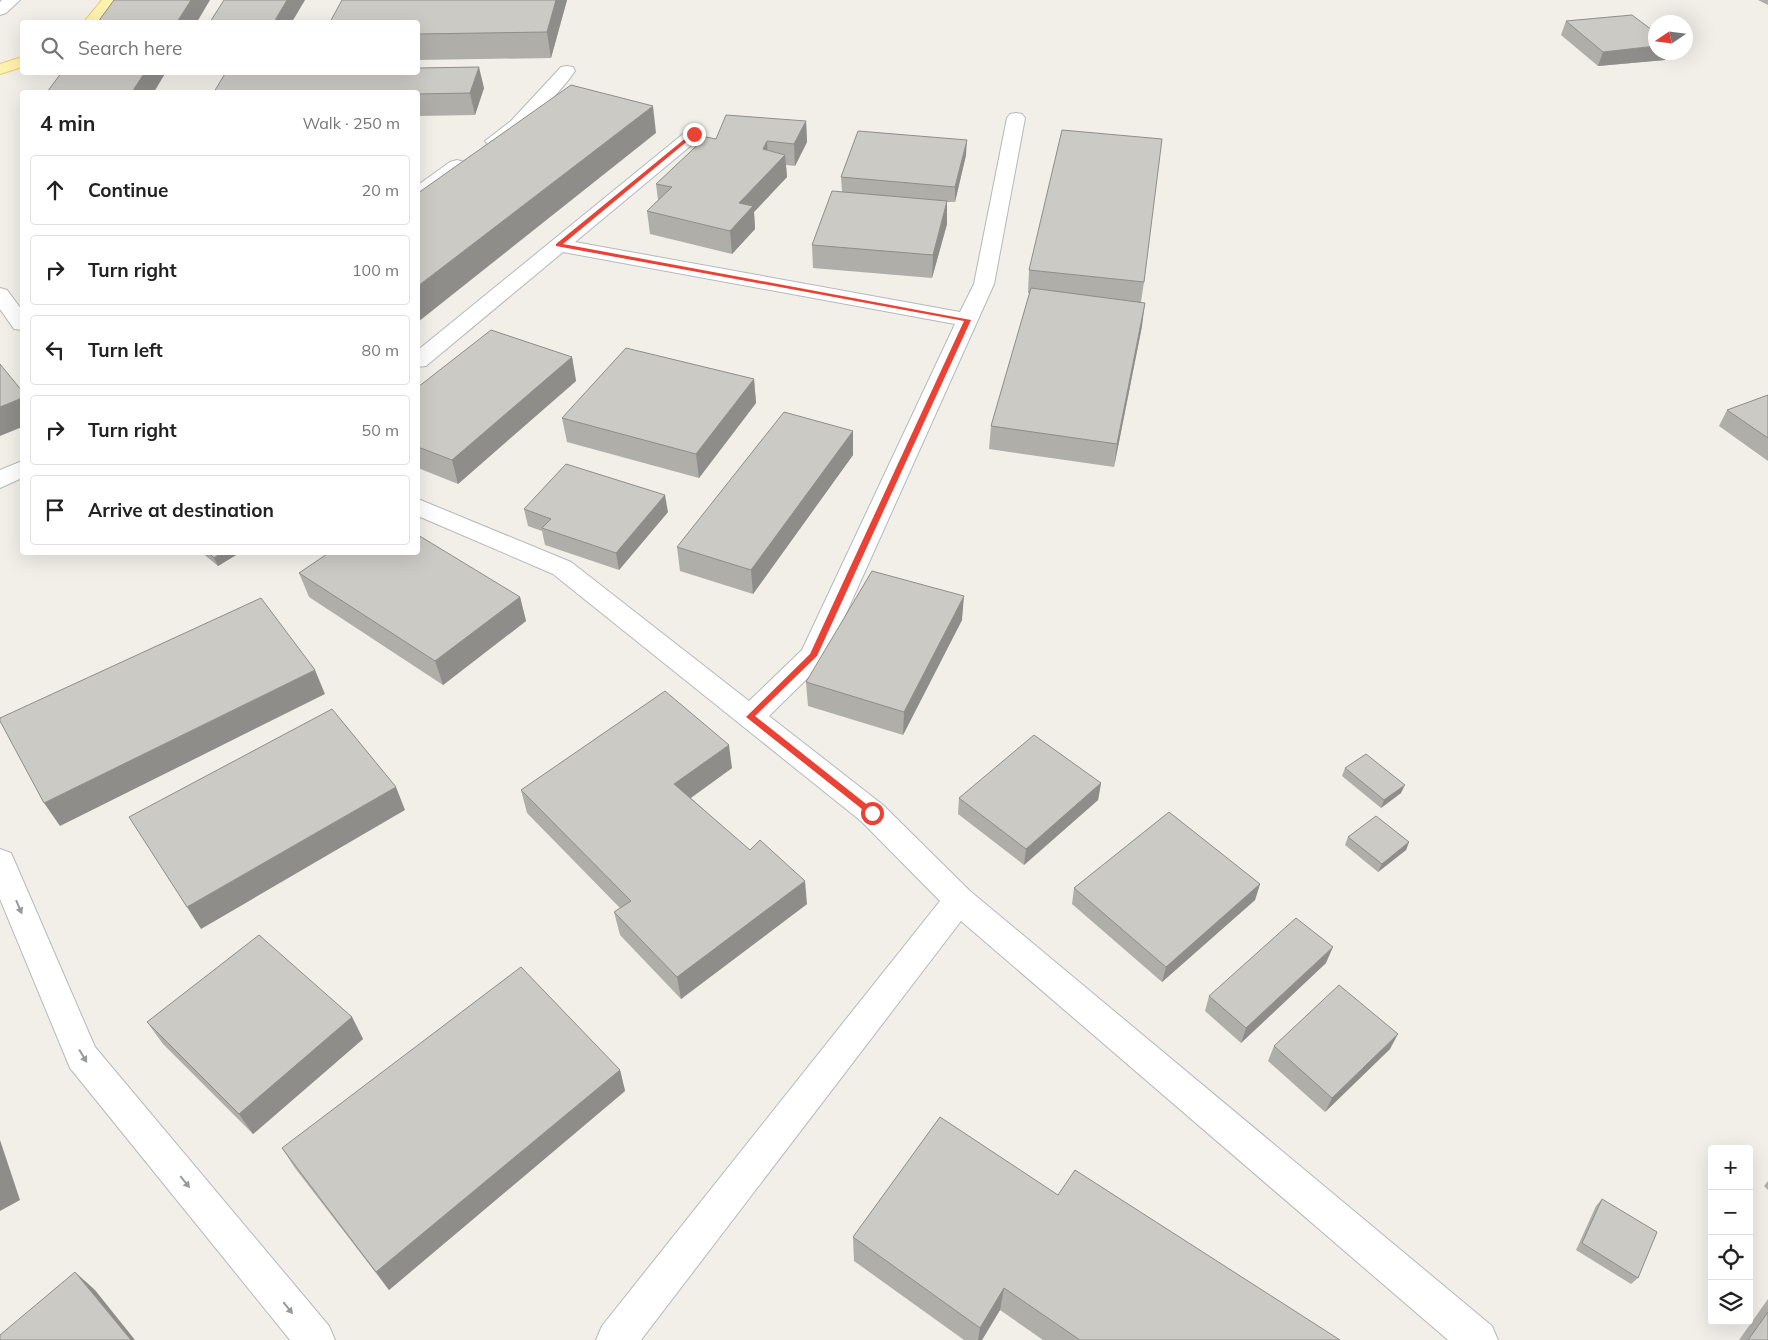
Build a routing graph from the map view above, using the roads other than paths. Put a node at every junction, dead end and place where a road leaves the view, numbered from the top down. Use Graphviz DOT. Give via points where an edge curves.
graph roads {
  1 [pos="12,0"];
  2 [pos="110,0"];
  3 [pos="0,10"];
  4 [pos="94,20"];
  5 [pos="20,63"];
  6 [pos="0,69"];
  7 [pos="567,71"];
  8 [pos="1016,118"];
  9 [pos="694,134"];
  10 [pos="420,192"];
  11 [pos="558,245"];
  12 [pos="0,294"];
  13 [pos="968,320"];
  14 [pos="20,321"];
  15 [pos="420,358"];
  16 [pos="20,470"];
  17 [pos="0,480"];
  18 [pos="420,508"];
  19 [pos="750,717"];
  20 [pos="0,862"];
  21 [pos="959,900"];
  22 [pos="315,1340"];
  23 [pos="616,1340"];
  24 [pos="1478,1340"];
  1 -- 3 [label="street"];
  2 -- 4 [label="main road"];
  5 -- 6 [label="main road"];
  7 -- 10 [label="street" via="518,125"];
  8 -- 13 [label="street" via="984,284"];
  9 -- 11 [label="street"];
  11 -- 13 [label="street"];
  11 -- 15 [label="street"];
  12 -- 14 [label="street"];
  13 -- 19 [label="street" via="813,656"];
  16 -- 17 [label="street"];
  18 -- 19 [label="street" via="562,568"];
  19 -- 21 [label="street" via="872,813"];
  20 -- 22 [label="street, one-way" via="82,1057"];
  21 -- 23 [label="street"];
  21 -- 24 [label="street"];
}
